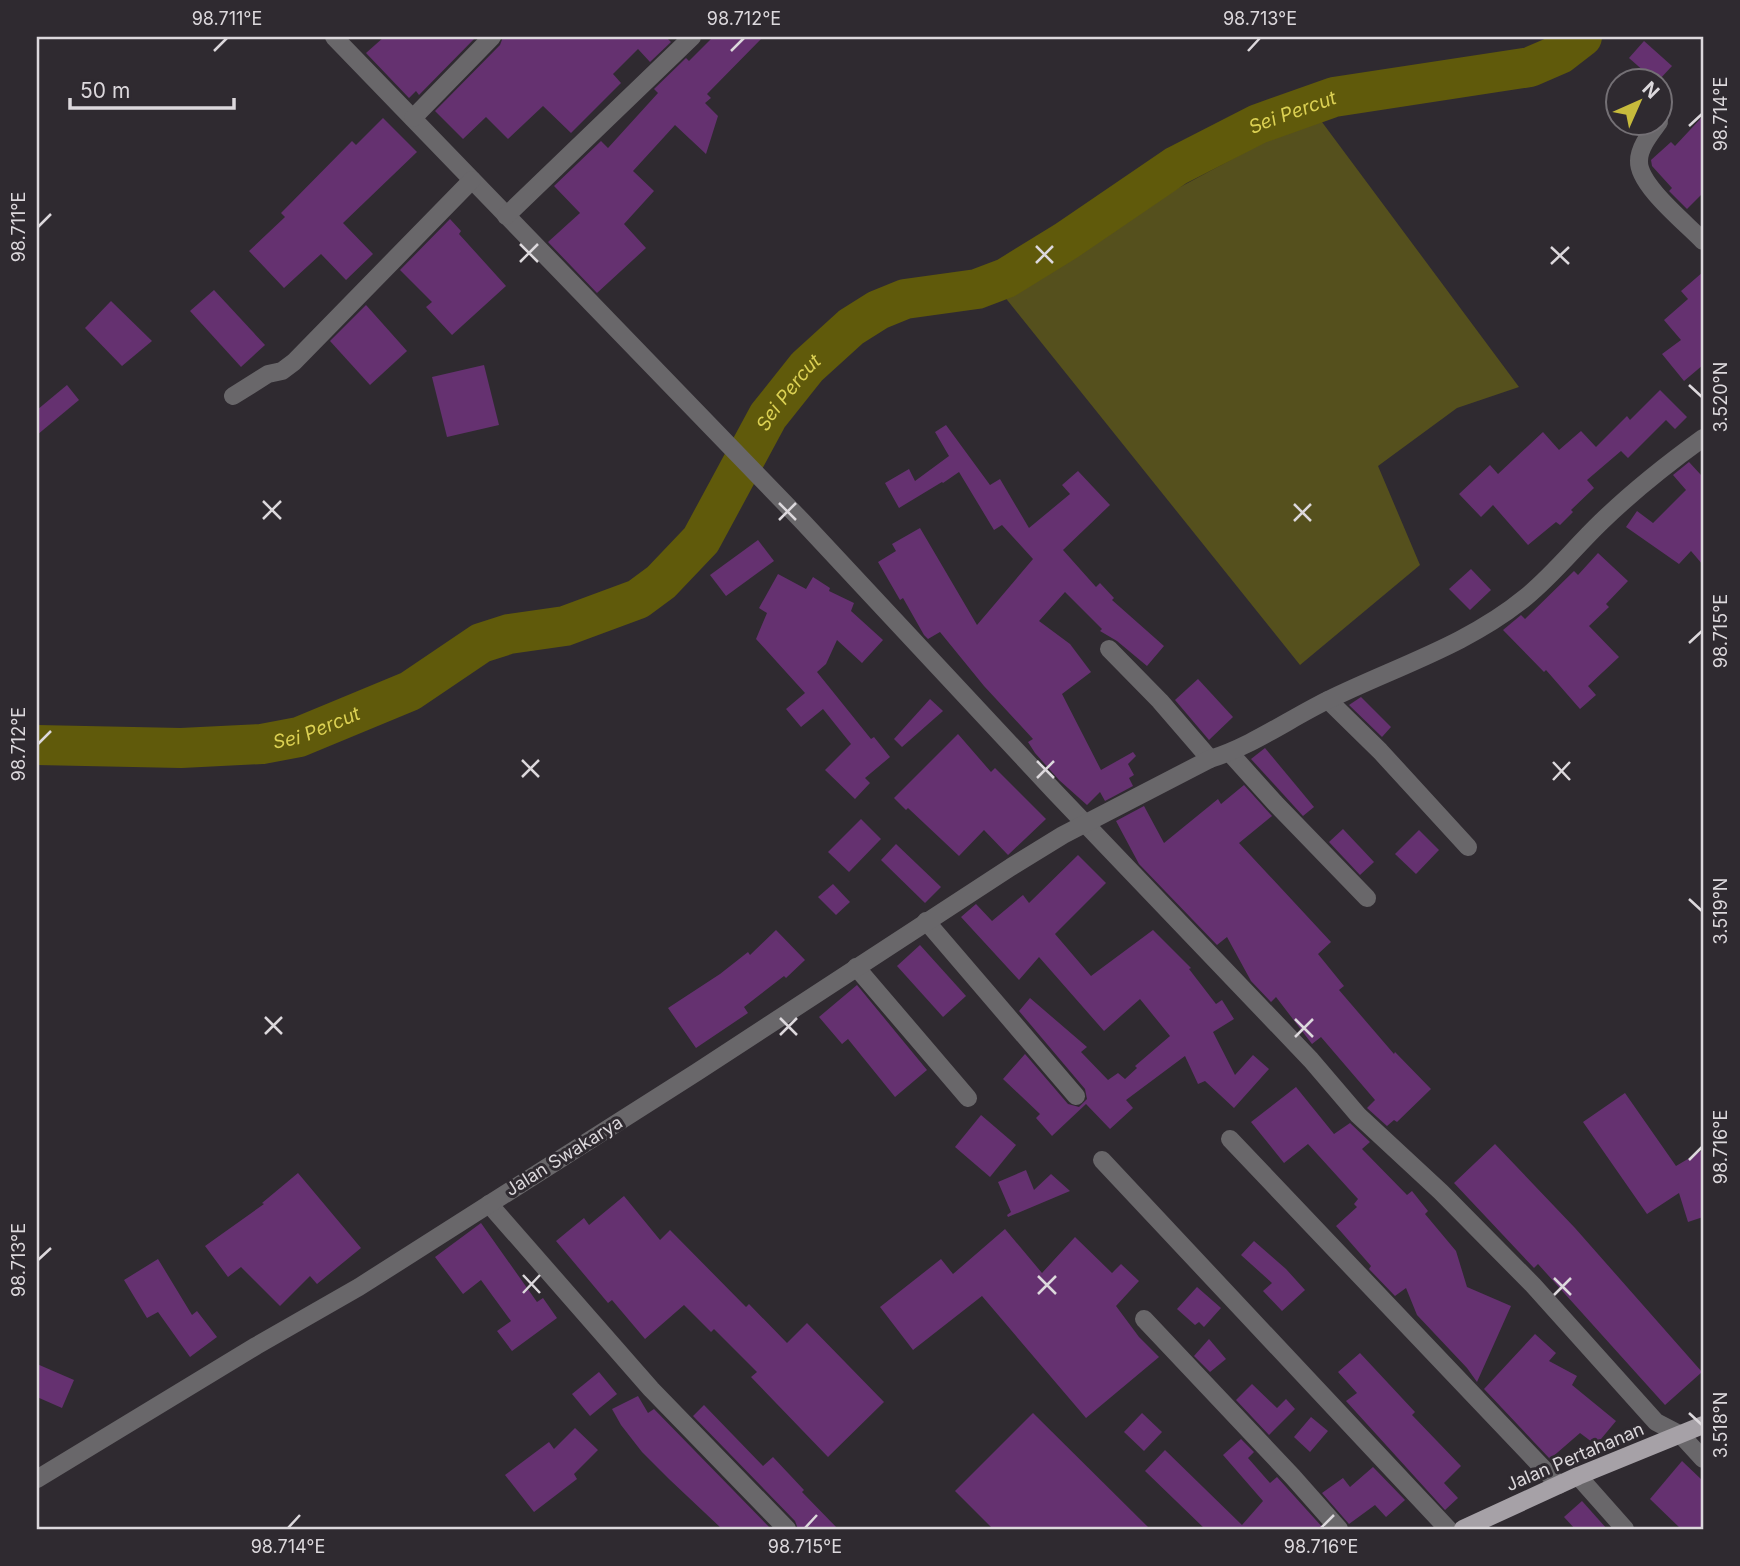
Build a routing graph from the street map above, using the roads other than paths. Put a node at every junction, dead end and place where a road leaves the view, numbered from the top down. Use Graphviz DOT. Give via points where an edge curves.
graph roads {
  1 [pos="492,37"];
  2 [pos="692,37"];
  3 [pos="346,41"];
  4 [pos="413,118"];
  5 [pos="1649,136"];
  6 [pos="472,180"];
  7 [pos="506,216"];
  8 [pos="1703,241"];
  9 [pos="233,396"];
  10 [pos="1703,438"];
  11 [pos="1109,649"];
  12 [pos="1328,699"];
  13 [pos="1230,753"];
  14 [pos="1210,759"];
  15 [pos="1085,824"];
  16 [pos="1468,847"];
  17 [pos="1367,898"];
  18 [pos="926,921"];
  19 [pos="856,967"];
  20 [pos="1076,1096"];
  21 [pos="968,1098"];
  22 [pos="1230,1139"];
  23 [pos="1102,1160"];
  24 [pos="489,1204"];
  25 [pos="1144,1319"];
  26 [pos="1703,1425"];
  27 [pos="1681,1435"];
  28 [pos="1703,1459"];
  29 [pos="1578,1476"];
  30 [pos="37,1479"];
  31 [pos="1559,1485"];
  32 [pos="788,1529"];
  33 [pos="1339,1529"];
  34 [pos="1448,1529"];
  35 [pos="1464,1529"];
  36 [pos="1625,1529"];
  1 -- 4 [label="street"];
  2 -- 7 [label="street"];
  3 -- 4 [label="street"];
  4 -- 6 [label="street"];
  5 -- 8 [label="street" via="1638,158 1640,173"];
  6 -- 7 [label="street"];
  6 -- 9 [label="street" via="294,362"];
  7 -- 15 [label="street" via="803,522"];
  10 -- 12 [label="street, Jalan Swakarya" via="1656,472 1527,596 1494,621"];
  11 -- 14 [label="street"];
  12 -- 13 [label="street, Jalan Swakarya"];
  12 -- 16 [label="street"];
  13 -- 14 [label="street, Jalan Swakarya"];
  13 -- 17 [label="street"];
  14 -- 15 [label="street, Jalan Swakarya"];
  15 -- 18 [label="street, Jalan Swakarya"];
  15 -- 27 [label="street" via="1358,1115 1533,1285 1656,1422"];
  18 -- 19 [label="street, Jalan Swakarya"];
  18 -- 20 [label="street"];
  19 -- 21 [label="street"];
  19 -- 24 [label="street, Jalan Swakarya"];
  22 -- 31 [label="street"];
  23 -- 34 [label="street"];
  24 -- 30 [label="street, Jalan Swakarya"];
  24 -- 32 [label="street" via="651,1389"];
  25 -- 33 [label="street"];
  26 -- 27 [label="main road, Jalan Pertahanan"];
  27 -- 28 [label="street"];
  27 -- 29 [label="main road, Jalan Pertahanan"];
  29 -- 31 [label="main road, Jalan Pertahanan"];
  29 -- 36 [label="street"];
  31 -- 35 [label="main road, Jalan Pertahanan"];
}
